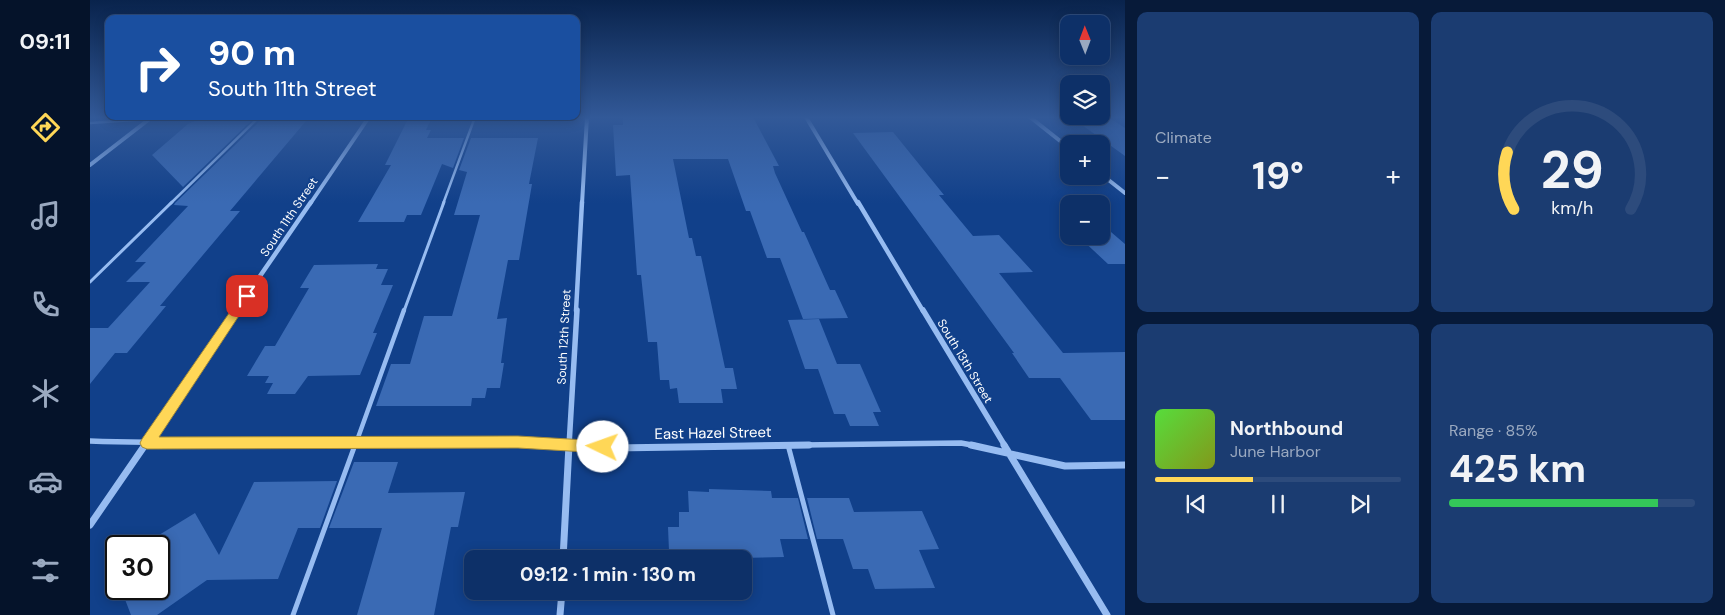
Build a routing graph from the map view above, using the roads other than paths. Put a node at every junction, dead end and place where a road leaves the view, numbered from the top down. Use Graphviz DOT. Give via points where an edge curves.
graph roads {
  1 [pos="115,146"];
  2 [pos="230,146"];
  3 [pos="349,146"];
  4 [pos="465,146"];
  5 [pos="585,146"];
  6 [pos="823,146"];
  7 [pos="91,164"];
  8 [pos="1110,181"];
  9 [pos="1125,193"];
  10 [pos="90,282"];
  11 [pos="90,441"];
  12 [pos="358,442"];
  13 [pos="147,443"];
  14 [pos="788,444"];
  15 [pos="569,445"];
  16 [pos="1008,453"];
  17 [pos="1125,465"];
  18 [pos="90,525"];
  19 [pos="563,550"];
  20 [pos="561,600"];
  21 [pos="293,615"];
  22 [pos="560,615"];
  23 [pos="833,615"];
  24 [pos="1107,615"];
  1 -- 7 [label="street"];
  2 -- 10 [label="lane"];
  3 -- 13 [label="street, South 11th Street"];
  4 -- 12 [label="lane"];
  5 -- 15 [label="street, South 12th Street"];
  6 -- 16 [label="street, South 13th Street"];
  8 -- 9 [label="street"];
  11 -- 13 [label="street, East Hazel Street"];
  12 -- 13 [label="street, East Hazel Street"];
  12 -- 15 [label="street, East Hazel Street"];
  12 -- 21 [label="lane"];
  13 -- 18 [label="street, South 11th Street"];
  14 -- 15 [label="street, East Hazel Street" via="614,448"];
  14 -- 16 [label="street, East Hazel Street" via="961,443"];
  14 -- 23 [label="lane"];
  15 -- 19 [label="street, South 12th Street"];
  16 -- 17 [label="street, East Hazel Street" via="1065,466"];
  16 -- 24 [label="street, South 13th Street"];
  20 -- 22 [label="street"];
}
